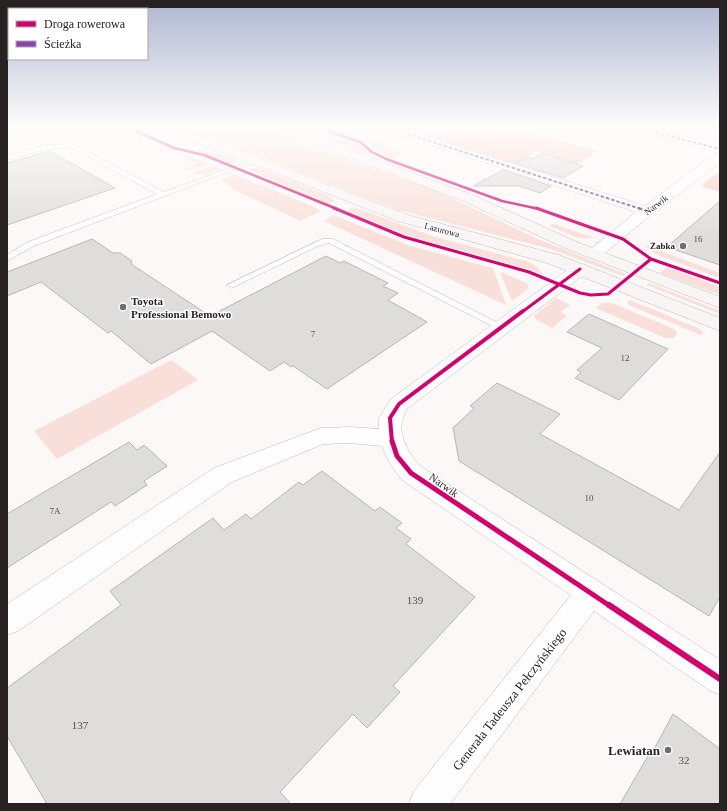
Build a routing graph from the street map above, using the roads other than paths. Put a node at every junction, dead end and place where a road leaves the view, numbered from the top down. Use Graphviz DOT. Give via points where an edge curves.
graph roads {
  1 [pos="108,165"];
  2 [pos="243,165"];
  3 [pos="268,165"];
  4 [pos="381,165"];
  5 [pos="505,165"];
  6 [pos="709,165"];
  7 [pos="164,195"];
  8 [pos="647,211"];
  9 [pos="594,254"];
  10 [pos="7,259"];
  11 [pos="580,269"];
  12 [pos="231,285"];
  13 [pos="720,303"];
  14 [pos="720,325"];
  15 [pos="503,328"];
  16 [pos="391,438"];
  17 [pos="590,593"];
  18 [pos="7,621"];
  19 [pos="720,679"];
  20 [pos="427,804"];
  1 -- 7 [label="lane"];
  2 -- 7 [label="lane"];
  3 -- 11 [label="main road, Lazurowa" via="403,218 532,253"];
  4 -- 9 [label="main road" via="468,198"];
  5 -- 8 [label="street"];
  6 -- 8 [label="street, Narwik"];
  7 -- 10 [label="lane" via="31,244"];
  8 -- 9 [label="street, Narwik"];
  9 -- 13 [label="main road"];
  11 -- 14 [label="main road, Lazurowa"];
  11 -- 15 [label="street, Narwik"];
  12 -- 15 [label="lane" via="315,244 330,241"];
  15 -- 16 [label="street, Narwik" via="399,404 390,418"];
  16 -- 17 [label="street, Narwik" via="397,456 411,473"];
  16 -- 18 [label="street" via="321,436 223,475"];
  17 -- 19 [label="street, Narwik"];
  17 -- 20 [label="street, Generała Tadeusza Pełczyńskiego"];
}
